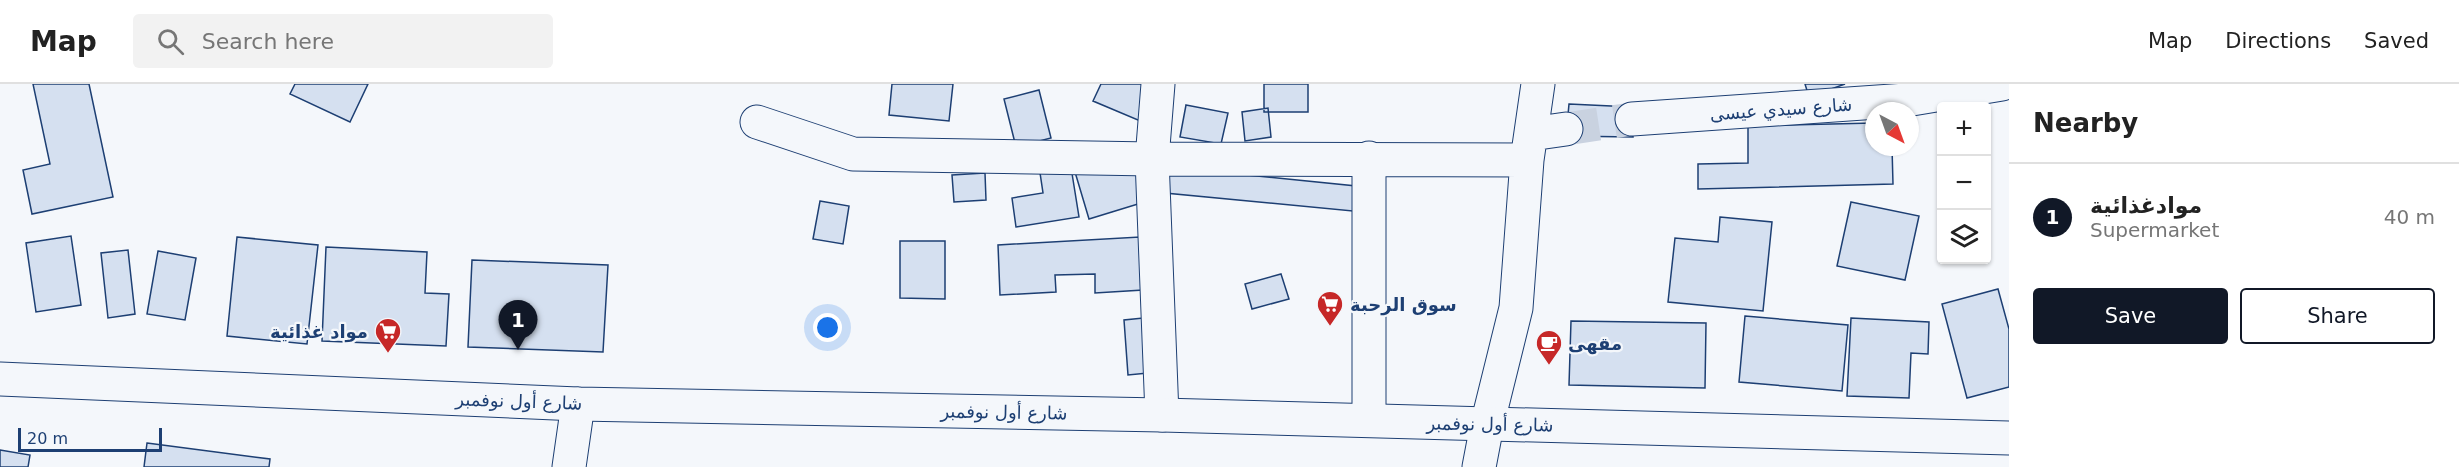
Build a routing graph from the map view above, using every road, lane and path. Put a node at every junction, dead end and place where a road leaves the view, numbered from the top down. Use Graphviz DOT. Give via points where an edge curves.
graph roads {
  1 [pos="1158,84"];
  2 [pos="1538,84"];
  3 [pos="2001,84"];
  4 [pos="1632,119"];
  5 [pos="757,122"];
  6 [pos="1566,129"];
  7 [pos="1529,147"];
  8 [pos="1369,158"];
  9 [pos="1152,159"];
  10 [pos="0,379"];
  11 [pos="578,404"];
  12 [pos="1162,415"];
  13 [pos="1369,420"];
  14 [pos="1487,425"];
  15 [pos="2009,438"];
  16 [pos="569,467"];
  17 [pos="1479,467"];
  1 -- 9 [label="street"];
  2 -- 7 [label="street"];
  3 -- 4 [label="street, شارع سيدي عيسى" via="1906,100"];
  5 -- 9 [label="street" via="853,154"];
  6 -- 7 [label="street"];
  7 -- 8 [label="street"];
  7 -- 14 [label="street" via="1516,308"];
  8 -- 9 [label="street"];
  8 -- 13 [label="street"];
  9 -- 12 [label="street"];
  10 -- 11 [label="street, شارع أول نوفمبر"];
  11 -- 12 [label="street, شارع أول نوفمبر"];
  11 -- 16 [label="street"];
  12 -- 13 [label="street, شارع أول نوفمبر"];
  13 -- 14 [label="street, شارع أول نوفمبر"];
  14 -- 15 [label="street, شارع أول نوفمبر"];
  14 -- 17 [label="street"];
}
